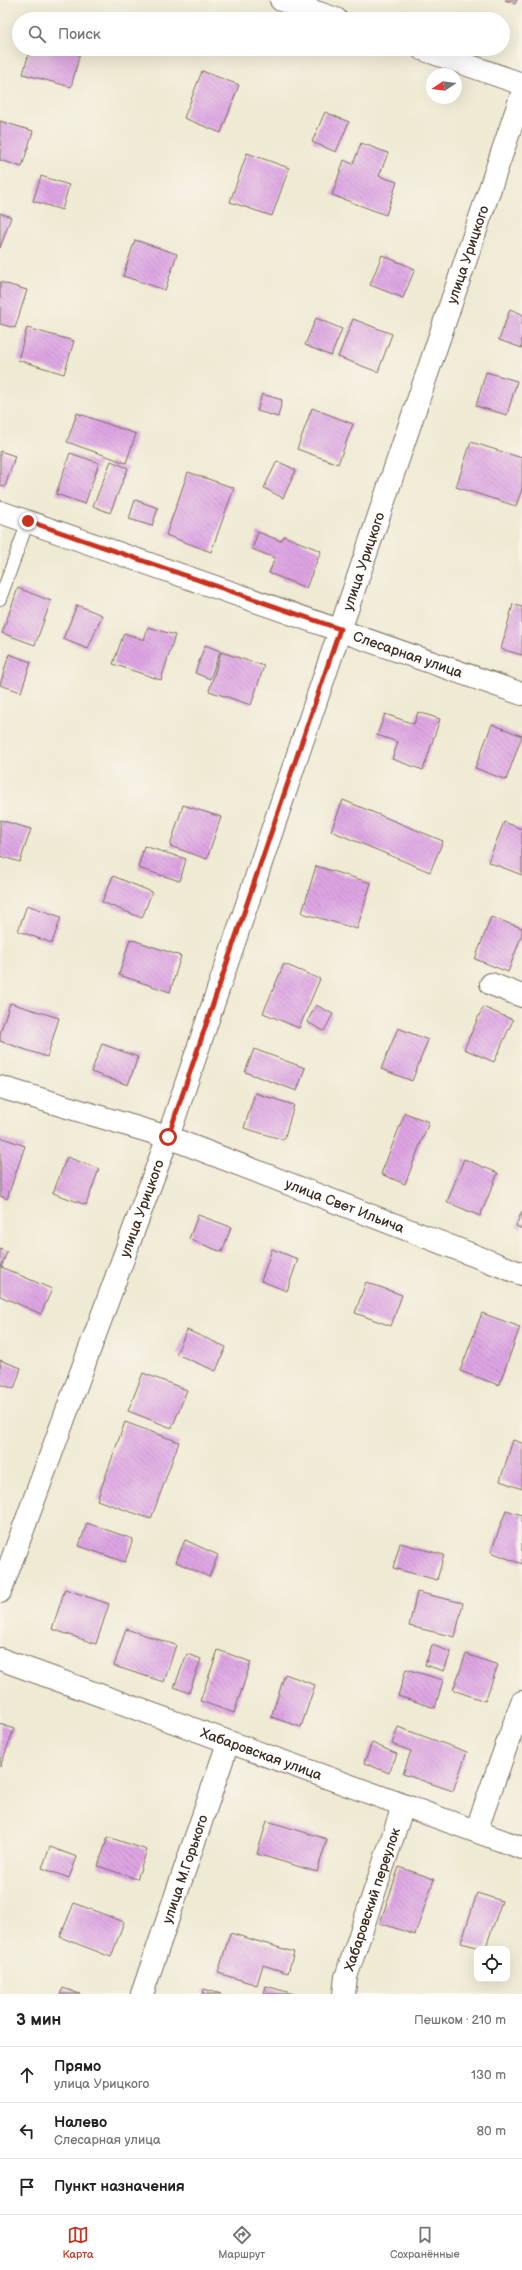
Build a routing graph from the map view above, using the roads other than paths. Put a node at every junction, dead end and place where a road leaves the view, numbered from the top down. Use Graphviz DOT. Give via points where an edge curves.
graph roads {
  1 [pos="281,0"];
  2 [pos="316,12"];
  3 [pos="442,56"];
  4 [pos="522,84"];
  5 [pos="522,94"];
  6 [pos="0,512"];
  7 [pos="28,521"];
  8 [pos="0,599"];
  9 [pos="340,629"];
  10 [pos="522,694"];
  11 [pos="491,984"];
  12 [pos="522,996"];
  13 [pos="0,1086"];
  14 [pos="168,1137"];
  15 [pos="522,1274"];
  16 [pos="0,1592"];
  17 [pos="0,1659"];
  18 [pos="522,1702"];
  19 [pos="228,1743"];
  20 [pos="403,1806"];
  21 [pos="476,1831"];
  22 [pos="522,1848"];
  23 [pos="142,1994"];
  24 [pos="344,1994"];
  1 -- 2 [label="street"];
  3 -- 4 [label="street"];
  5 -- 9 [label="street, улица Урицкого"];
  6 -- 7 [label="street, Слесарная улица"];
  7 -- 8 [label="lane"];
  7 -- 9 [label="street, Слесарная улица"];
  9 -- 10 [label="street, Слесарная улица"];
  9 -- 14 [label="street, улица Урицкого"];
  11 -- 12 [label="street"];
  13 -- 14 [label="street, улица Свет Ильича"];
  14 -- 15 [label="street, улица Свет Ильича"];
  14 -- 16 [label="street, улица Урицкого"];
  17 -- 19 [label="street, Хабаровская улица"];
  18 -- 21 [label="street"];
  19 -- 20 [label="street, Хабаровская улица"];
  19 -- 23 [label="street, улица М.Горького"];
  20 -- 21 [label="street, Хабаровская улица"];
  20 -- 24 [label="street, Хабаровский переулок" via="346,1977"];
  21 -- 22 [label="street, Хабаровская улица"];
}
